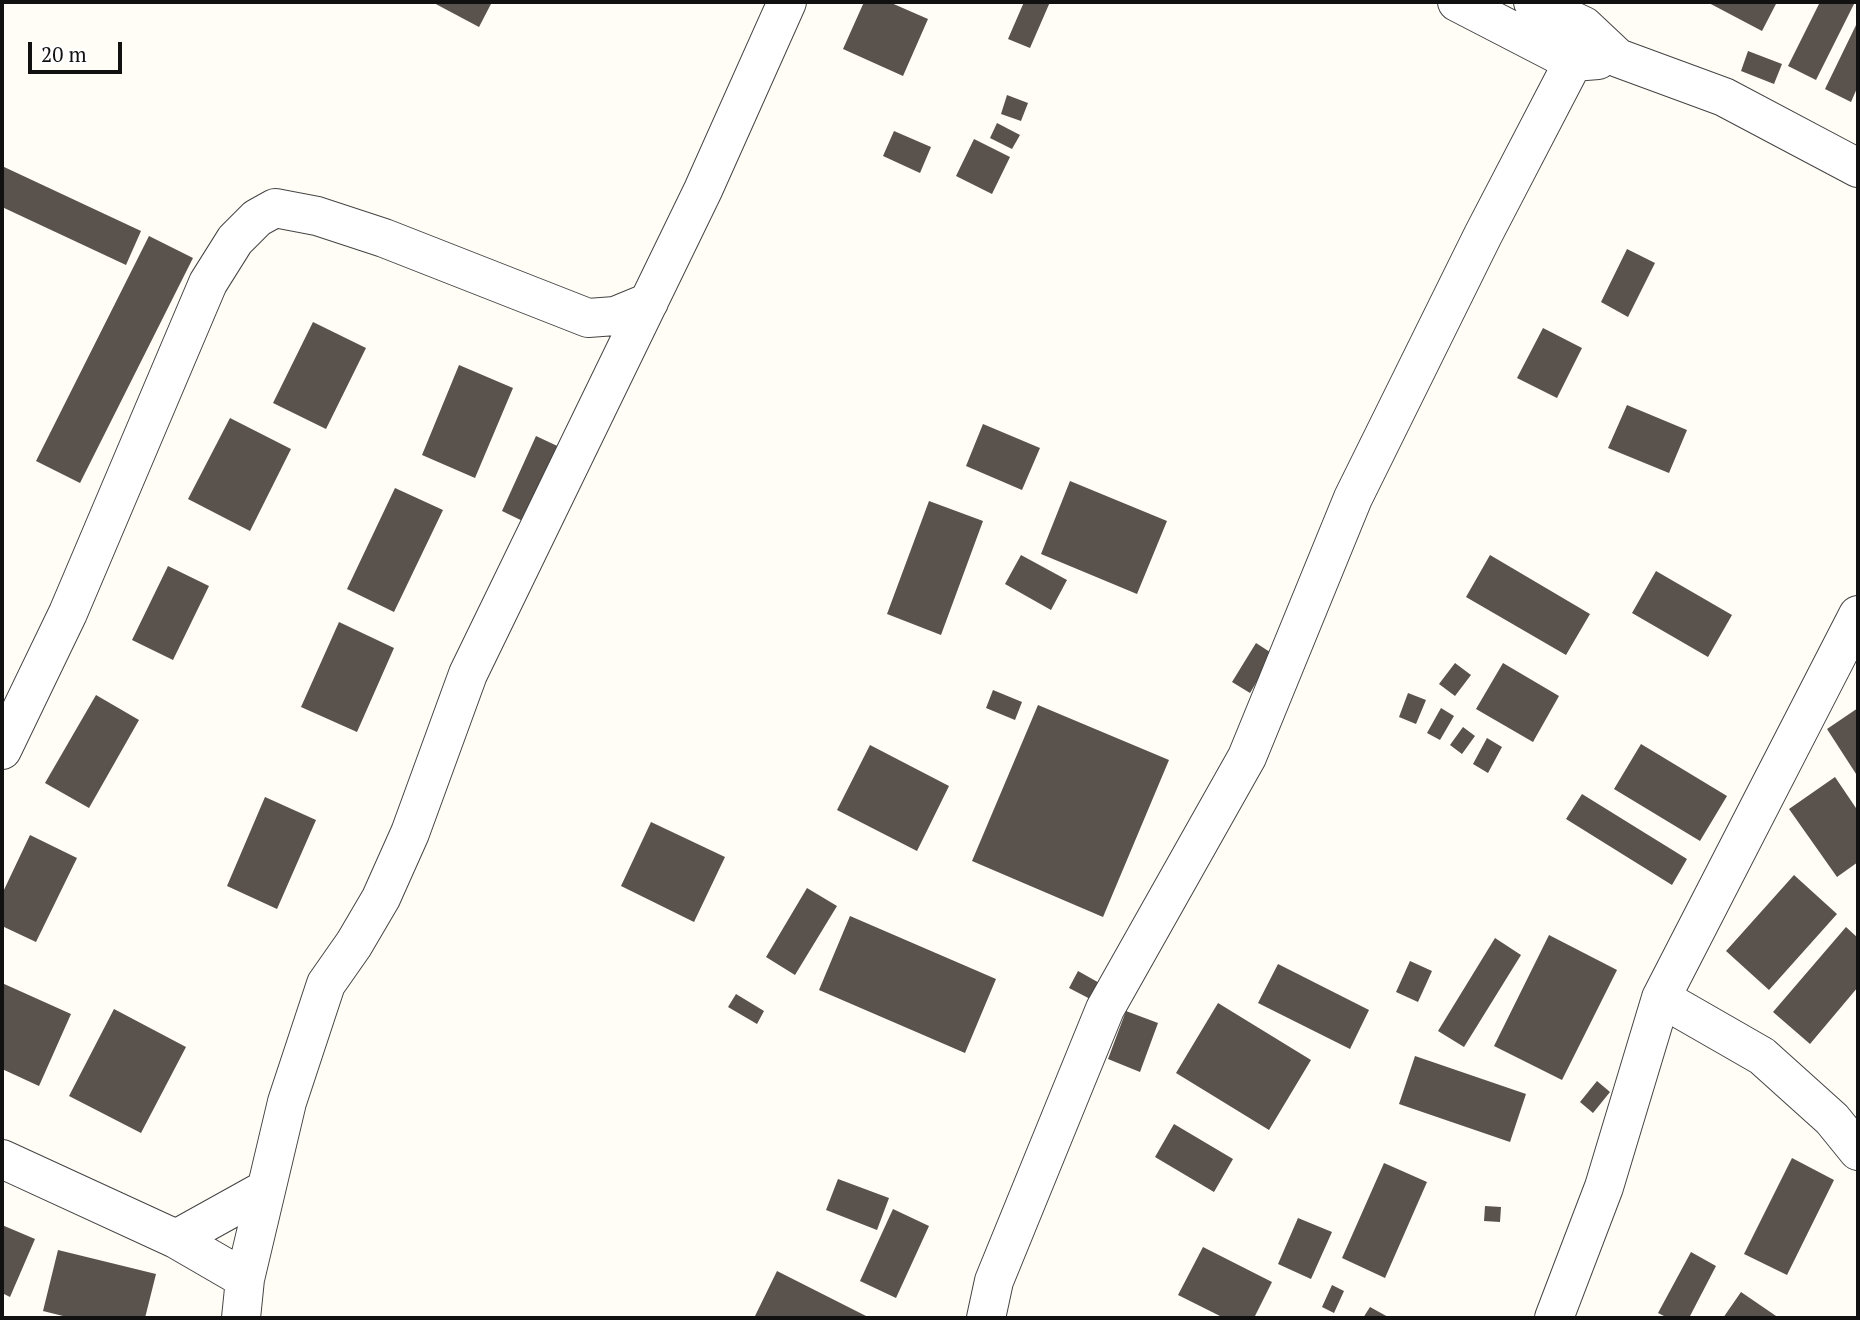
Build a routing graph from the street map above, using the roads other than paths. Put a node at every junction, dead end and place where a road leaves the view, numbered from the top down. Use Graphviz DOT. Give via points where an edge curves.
graph roads {
  1 [pos="787,2"];
  2 [pos="1457,2"];
  3 [pos="1533,2"];
  4 [pos="1618,58"];
  5 [pos="1573,62"];
  6 [pos="1858,168"];
  7 [pos="649,302"];
  8 [pos="1858,615"];
  9 [pos="2,750"];
  10 [pos="1661,999"];
  11 [pos="1858,1151"];
  12 [pos="2,1159"];
  13 [pos="266,1189"];
  14 [pos="176,1238"];
  15 [pos="245,1279"];
  16 [pos="241,1318"];
  17 [pos="986,1318"];
  18 [pos="1554,1318"];
  1 -- 7 [label="street"];
  2 -- 5 [label="street"];
  3 -- 4 [label="street" via="1584,26"];
  4 -- 5 [label="street"];
  4 -- 6 [label="street" via="1724,97"];
  5 -- 17 [label="street" via="1353,498 1247,757 1105,1009 993,1281"];
  7 -- 9 [label="street" via="615,316 588,318 317,216 275,208 257,218 235,240 208,283 68,613"];
  7 -- 13 [label="street" via="468,674 381,898 326,984 287,1102"];
  8 -- 10 [label="street"];
  10 -- 11 [label="street" via="1762,1056 1832,1119"];
  10 -- 18 [label="street" via="1604,1187"];
  12 -- 14 [label="street"];
  13 -- 14 [label="street"];
  13 -- 15 [label="street"];
  14 -- 15 [label="street"];
  15 -- 16 [label="street"];
}
